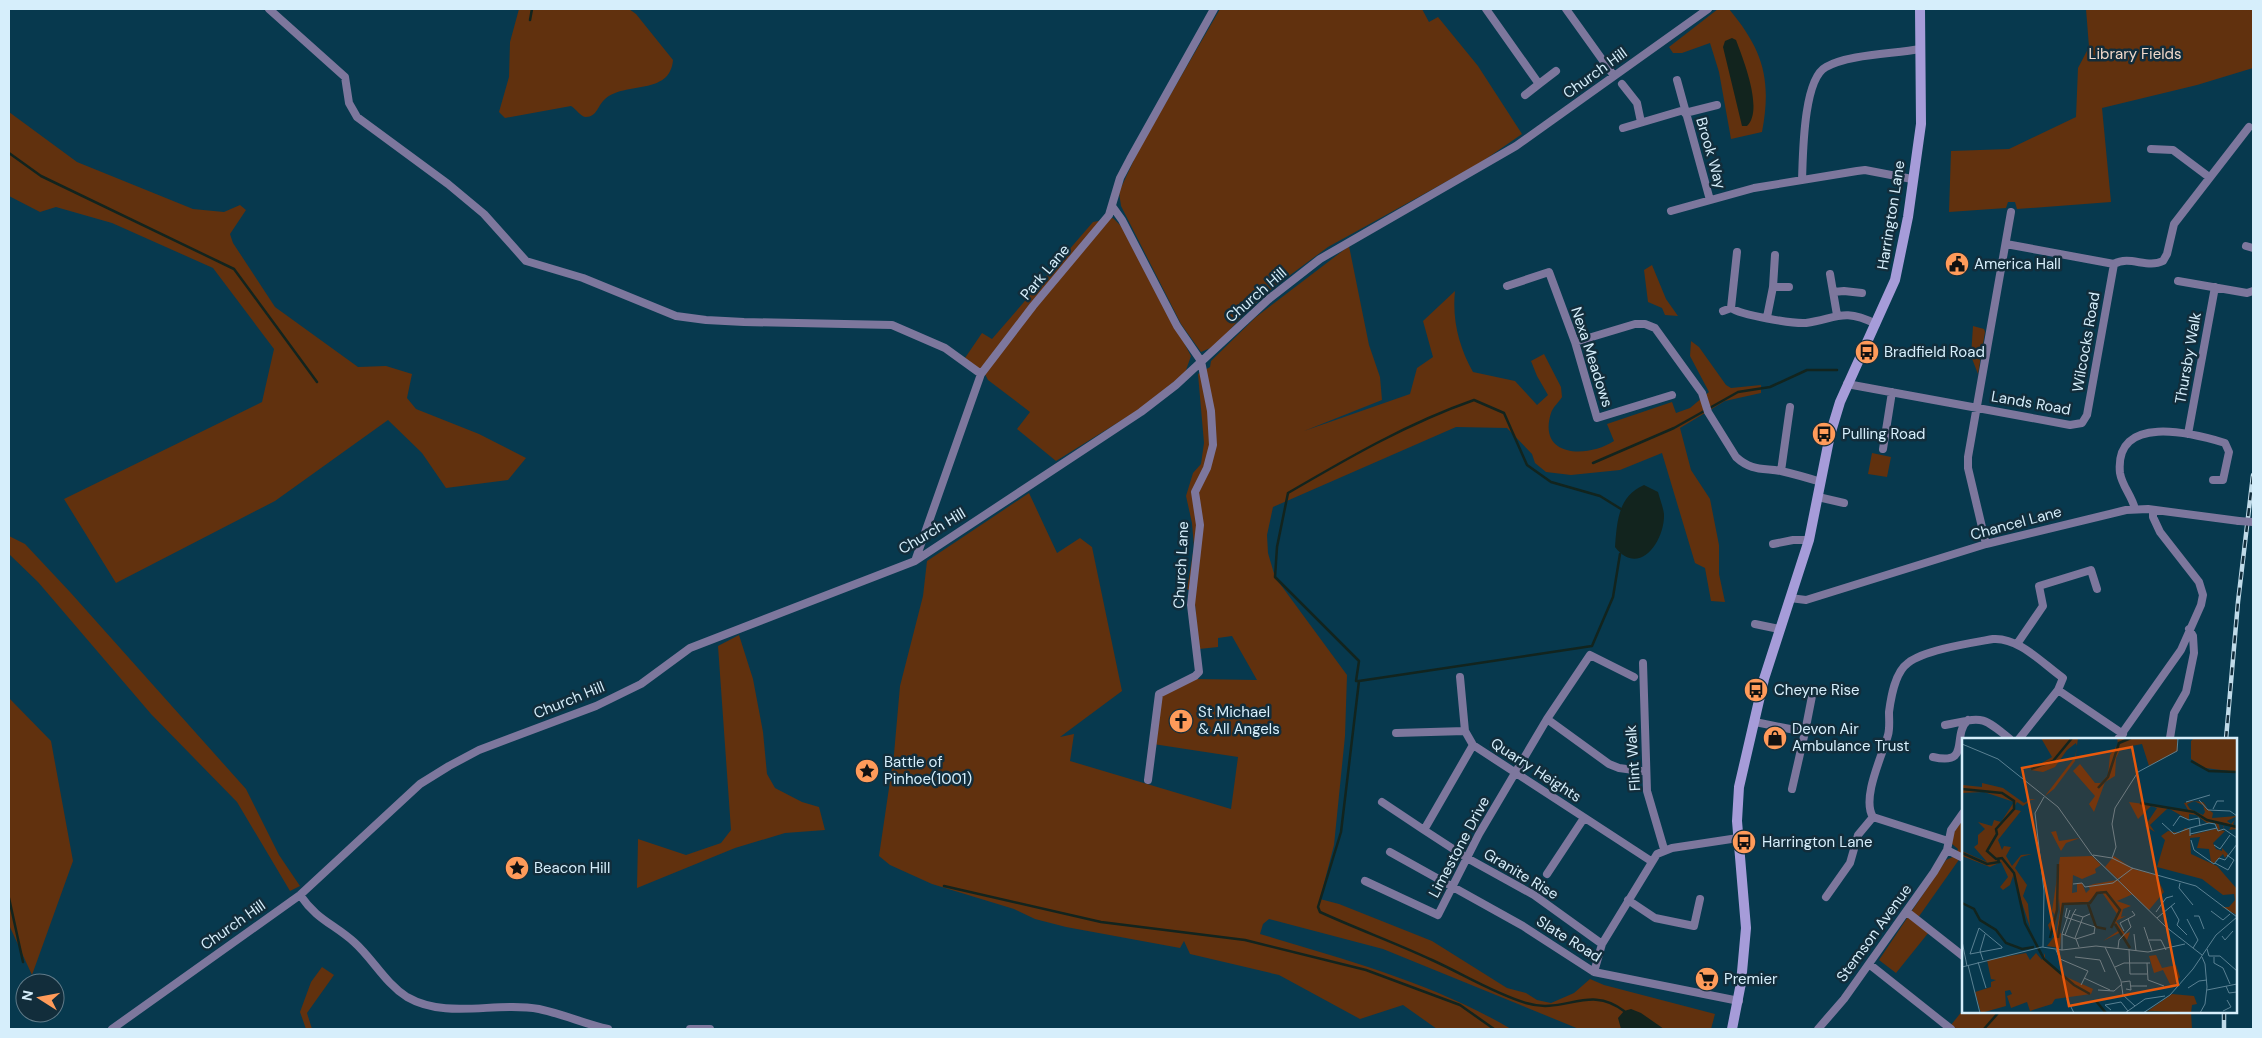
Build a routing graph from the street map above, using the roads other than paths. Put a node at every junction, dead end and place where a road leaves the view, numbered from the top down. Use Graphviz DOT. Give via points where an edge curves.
graph roads {
  1 [pos="269,9"];
  2 [pos="1214,9"];
  3 [pos="1486,9"];
  4 [pos="1566,9"];
  5 [pos="1708,9"];
  6 [pos="1920,9"];
  7 [pos="1920,49"];
  8 [pos="1556,71"];
  9 [pos="1614,76"];
  10 [pos="1678,80"];
  11 [pos="1539,84"];
  12 [pos="1622,84"];
  13 [pos="1525,95"];
  14 [pos="1717,105"];
  15 [pos="1685,112"];
  16 [pos="1641,122"];
  17 [pos="2249,127"];
  18 [pos="1623,128"];
  19 [pos="2151,149"];
  20 [pos="2209,177"];
  21 [pos="1912,179"];
  22 [pos="1802,180"];
  23 [pos="1710,200"];
  24 [pos="1112,206"];
  25 [pos="1671,211"];
  26 [pos="2011,212"];
  27 [pos="2006,244"];
  28 [pos="1736,252"];
  29 [pos="1775,255"];
  30 [pos="2114,264"];
  31 [pos="1830,274"];
  32 [pos="2178,281"];
  33 [pos="1508,286"];
  34 [pos="1774,287"];
  35 [pos="1789,287"];
  36 [pos="2215,287"];
  37 [pos="2253,291"];
  38 [pos="1833,292"];
  39 [pos="1862,293"];
  40 [pos="1837,315"];
  41 [pos="1767,317"];
  42 [pos="1876,324"];
  43 [pos="1575,342"];
  44 [pos="1201,362"];
  45 [pos="981,374"];
  46 [pos="1847,384"];
  47 [pos="1892,392"];
  48 [pos="1672,395"];
  49 [pos="1790,407"];
  50 [pos="1976,407"];
  51 [pos="2082,423"];
  52 [pos="2188,434"];
  53 [pos="1883,449"];
  54 [pos="1781,471"];
  55 [pos="2213,480"];
  56 [pos="1821,482"];
  57 [pos="1818,497"];
  58 [pos="1844,503"];
  59 [pos="2134,509"];
  60 [pos="2153,510"];
  61 [pos="2253,522"];
  62 [pos="1809,540"];
  63 [pos="1773,544"];
  64 [pos="1986,544"];
  65 [pos="915,561"];
  66 [pos="2097,589"];
  67 [pos="1790,598"];
  68 [pos="1754,624"];
  69 [pos="1779,629"];
  70 [pos="2189,629"];
  71 [pos="2017,644"];
  72 [pos="1643,663"];
  73 [pos="1460,677"];
  74 [pos="1634,677"];
  75 [pos="2058,690"];
  76 [pos="1813,691"];
  77 [pos="1547,719"];
  78 [pos="1970,719"];
  79 [pos="1755,722"];
  80 [pos="1945,726"];
  81 [pos="1465,731"];
  82 [pos="1805,732"];
  83 [pos="1396,733"];
  84 [pos="2120,736"];
  85 [pos="2009,738"];
  86 [pos="2020,738"];
  87 [pos="2170,738"];
  88 [pos="1473,745"];
  89 [pos="1933,757"];
  90 [pos="1641,770"];
  91 [pos="1515,774"];
  92 [pos="1148,780"];
  93 [pos="1792,789"];
  94 [pos="1382,802"];
  95 [pos="1962,814"];
  96 [pos="1873,816"];
  97 [pos="1584,818"];
  98 [pos="1424,830"];
  99 [pos="1738,838"];
  100 [pos="1948,841"];
  101 [pos="1664,850"];
  102 [pos="1947,850"];
  103 [pos="1390,852"];
  104 [pos="1467,858"];
  105 [pos="1962,858"];
  106 [pos="1651,862"];
  107 [pos="1547,874"];
  108 [pos="1364,880"];
  109 [pos="1453,886"];
  110 [pos="300,895"];
  111 [pos="1826,897"];
  112 [pos="1700,899"];
  113 [pos="1628,900"];
  114 [pos="1907,912"];
  115 [pos="1602,944"];
  116 [pos="1962,955"];
  117 [pos="1869,964"];
  118 [pos="1594,972"];
  119 [pos="1739,1001"];
  120 [pos="112,1029"];
  121 [pos="608,1029"];
  122 [pos="690,1029"];
  123 [pos="710,1029"];
  124 [pos="1732,1029"];
  125 [pos="1818,1029"];
  126 [pos="1951,1029"];
  1 -- 45 [label="street" via="345,77 349,103 357,117 484,214 526,261 583,278 676,316 735,322 892,325 945,348"];
  2 -- 24 [label="street, Park Lane" via="1120,178"];
  3 -- 11 [label="street"];
  4 -- 9 [label="street"];
  5 -- 9 [label="street, Church Hill"];
  6 -- 7 [label="street, Harrington Lane"];
  7 -- 21 [label="street, Harrington Lane" via="1921,124"];
  7 -- 22 [label="street" via="1890,51 1834,63 1819,72 1810,98"];
  8 -- 11 [label="street"];
  9 -- 44 [label="street, Church Hill" via="1516,146 1320,259 1270,298"];
  10 -- 15 [label="street, Brook Way"];
  11 -- 13 [label="street"];
  12 -- 16 [label="street" via="1637,103"];
  14 -- 15 [label="street, Brook Way"];
  15 -- 16 [label="street, Brook Way"];
  15 -- 23 [label="street, Brook Way"];
  16 -- 18 [label="street, Brook Way"];
  17 -- 20 [label="street"];
  19 -- 20 [label="street" via="2173,150"];
  20 -- 30 [label="street" via="2174,224 2168,254 2163,262 2153,264 2125,260"];
  21 -- 22 [label="street" via="1865,170"];
  21 -- 42 [label="street, Harrington Lane" via="1895,280"];
  22 -- 23 [label="street"];
  23 -- 25 [label="street"];
  24 -- 44 [label="street, Church Lane" via="1177,326"];
  24 -- 45 [label="street, Park Lane" via="1099,229 1033,306"];
  26 -- 27 [label="street"];
  27 -- 30 [label="street"];
  27 -- 50 [label="street"];
  28 -- 41 [label="street" via="1727,309"];
  29 -- 34 [label="street"];
  30 -- 51 [label="street, Wilcocks Road" via="2088,415"];
  31 -- 38 [label="street"];
  32 -- 36 [label="street"];
  33 -- 43 [label="street, Nexa Meadows" via="1549,272"];
  34 -- 35 [label="street"];
  34 -- 41 [label="street"];
  36 -- 37 [label="street" via="2247,293"];
  36 -- 52 [label="street, Thursby Walk"];
  38 -- 39 [label="street"];
  38 -- 40 [label="street"];
  40 -- 41 [label="street" via="1805,323"];
  40 -- 42 [label="street" via="1861,317"];
  42 -- 46 [label="street, Harrington Lane"];
  43 -- 48 [label="street, Nexa Meadows" via="1596,418"];
  43 -- 54 [label="street" via="1635,324 1650,325 1660,333 1696,383 1708,412 1736,457 1747,466"];
  44 -- 65 [label="street, Church Hill" via="1141,412"];
  44 -- 92 [label="street, Church Lane" via="1211,411 1213,445 1207,468 1195,492 1200,525 1191,605 1199,672 1159,694"];
  45 -- 65 [label="street, Park Lane"];
  46 -- 47 [label="street"];
  46 -- 56 [label="street, Harrington Lane" via="1830,434"];
  47 -- 50 [label="street"];
  47 -- 53 [label="street"];
  49 -- 54 [label="street"];
  50 -- 51 [label="street, Lands Road" via="2070,425"];
  50 -- 64 [label="street" via="1968,465"];
  52 -- 55 [label="street" via="2228,445 2223,480"];
  52 -- 59 [label="street" via="2149,432 2134,438 2125,448 2120,461 2121,477"];
  54 -- 56 [label="street"];
  56 -- 57 [label="street, Harrington Lane"];
  57 -- 58 [label="street"];
  57 -- 62 [label="street, Harrington Lane"];
  59 -- 60 [label="street, Chancel Lane"];
  59 -- 64 [label="street, Chancel Lane" via="2085,518"];
  60 -- 61 [label="street, Chancel Lane, bridge"];
  60 -- 70 [label="street" via="2160,532 2202,588 2201,605"];
  62 -- 63 [label="street"];
  62 -- 67 [label="street, Harrington Lane"];
  64 -- 67 [label="street, Chancel Lane" via="1806,600"];
  65 -- 110 [label="street, Church Hill" via="690,648 632,688 596,706 479,750 449,766 420,784"];
  66 -- 71 [label="street" via="2091,570 2038,586 2043,606"];
  67 -- 69 [label="street, Harrington Lane"];
  68 -- 69 [label="street"];
  69 -- 79 [label="street, Harrington Lane"];
  70 -- 84 [label="street" via="2170,668"];
  70 -- 87 [label="street" via="2194,653 2186,692 2174,713"];
  71 -- 75 [label="street" via="2063,678"];
  71 -- 96 [label="street" via="1999,638 1986,640 1926,654 1902,669 1889,711 1889,733 1872,785 1869,806"];
  72 -- 101 [label="street, Flint Walk" via="1647,791"];
  73 -- 81 [label="street, Quarry Heights"];
  74 -- 77 [label="street, Limestone Drive" via="1590,656"];
  75 -- 84 [label="street"];
  75 -- 86 [label="street"];
  76 -- 82 [label="street"];
  77 -- 90 [label="street" via="1609,764"];
  77 -- 91 [label="street, Limestone Drive"];
  78 -- 80 [label="street"];
  78 -- 85 [label="street" via="1990,722"];
  78 -- 89 [label="street" via="1962,727 1960,746 1953,757 1946,760"];
  79 -- 82 [label="street"];
  79 -- 99 [label="street, Harrington Lane" via="1738,798"];
  81 -- 83 [label="street"];
  81 -- 88 [label="street, Quarry Heights"];
  82 -- 93 [label="street"];
  88 -- 91 [label="street, Quarry Heights"];
  88 -- 98 [label="street, Quarry Heights"];
  91 -- 97 [label="street, Quarry Heights"];
  91 -- 104 [label="street, Limestone Drive"];
  94 -- 98 [label="street"];
  95 -- 100 [label="street, Stemson Avenue"];
  96 -- 100 [label="street"];
  96 -- 111 [label="street" via="1858,835 1850,863"];
  97 -- 106 [label="street, Quarry Heights"];
  97 -- 107 [label="street, Quarry Heights"];
  98 -- 104 [label="street, Granite Rise"];
  99 -- 101 [label="street"];
  99 -- 119 [label="street, Harrington Lane" via="1747,915"];
  100 -- 102 [label="street, Stemson Avenue"];
  101 -- 106 [label="street"];
  102 -- 105 [label="street"];
  102 -- 114 [label="street, Stemson Avenue"];
  103 -- 109 [label="street, Slate Road"];
  104 -- 109 [label="street, Limestone Drive"];
  104 -- 115 [label="street, Granite Rise" via="1534,895"];
  106 -- 113 [label="street"];
  108 -- 109 [label="street, Limestone Drive" via="1438,915"];
  109 -- 118 [label="street, Slate Road"];
  110 -- 120 [label="street, Church Hill"];
  110 -- 121 [label="street" via="311,910 354,941 400,992 417,1002 461,1009 538,1009"];
  112 -- 113 [label="street" via="1694,926 1655,918"];
  113 -- 115 [label="street"];
  114 -- 116 [label="street"];
  114 -- 117 [label="street, Stemson Avenue"];
  115 -- 118 [label="street"];
  117 -- 125 [label="street, Stemson Avenue"];
  117 -- 126 [label="street"];
  118 -- 119 [label="street, Slate Road"];
  119 -- 124 [label="street, Harrington Lane"];
  122 -- 123 [label="street"];
}
